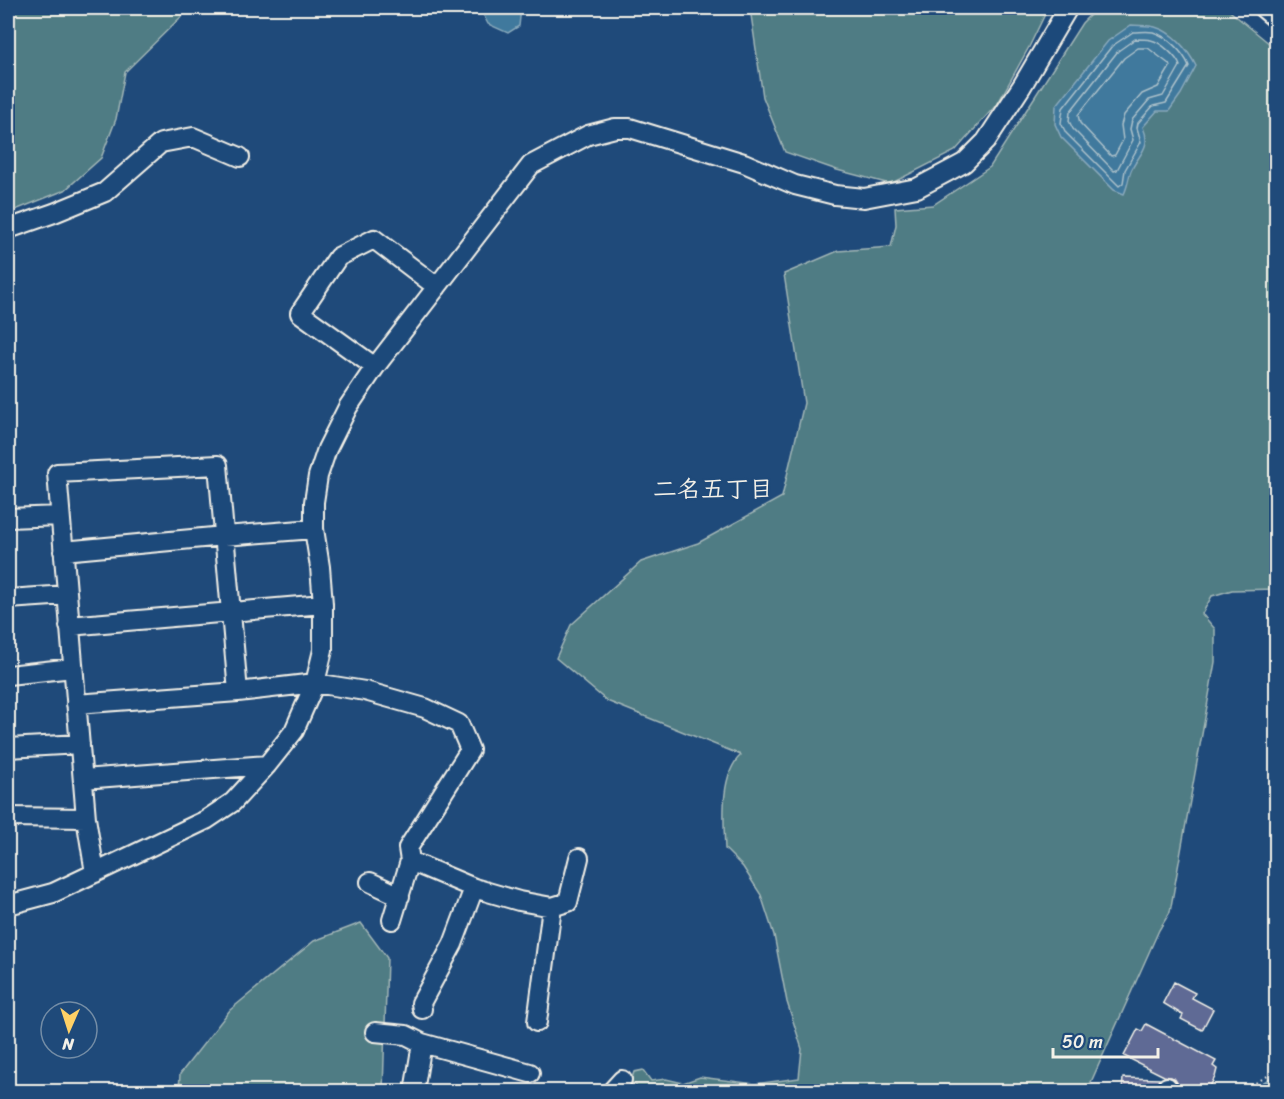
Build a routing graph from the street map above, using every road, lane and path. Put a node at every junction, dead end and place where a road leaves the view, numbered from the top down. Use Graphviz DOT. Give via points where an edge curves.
graph roads {
  1 [pos="1068,8"];
  2 [pos="1263,8"];
  3 [pos="1276,19"];
  4 [pos="240,158"];
  5 [pos="8,229"];
  6 [pos="437,287"];
  7 [pos="375,367"];
  8 [pos="59,516"];
  9 [pos="8,518"];
  10 [pos="314,530"];
  11 [pos="224,536"];
  12 [pos="63,550"];
  13 [pos="67,595"];
  14 [pos="8,599"];
  15 [pos="323,604"];
  16 [pos="232,612"];
  17 [pos="69,626"];
  18 [pos="73,668"];
  19 [pos="8,675"];
  20 [pos="315,683"];
  21 [pos="238,692"];
  22 [pos="76,704"];
  23 [pos="80,744"];
  24 [pos="8,748"];
  25 [pos="267,765"];
  26 [pos="83,779"];
  27 [pos="8,817"];
  28 [pos="86,818"];
  29 [pos="579,858"];
  30 [pos="410,861"];
  31 [pos="95,873"];
  32 [pos="370,882"];
  33 [pos="474,888"];
  34 [pos="400,896"];
  35 [pos="8,905"];
  36 [pos="552,907"];
  37 [pos="392,921"];
  38 [pos="422,1009"];
  39 [pos="537,1022"];
  40 [pos="375,1032"];
  41 [pos="422,1043"];
  42 [pos="1276,1067"];
  43 [pos="530,1073"];
  44 [pos="414,1092"];
  45 [pos="1240,1092"];
  1 -- 6 [label="street" via="986,141 964,163 917,188 864,198 835,195 630,128 615,128 588,135 531,165"];
  2 -- 3 [label="street"];
  4 -- 5 [label="street" via="193,137 161,143 105,192"];
  6 -- 7 [label="street"];
  6 -- 7 [label="street" via="374,239 338,257 300,313"];
  7 -- 10 [label="street" via="348,407 327,449 318,476"];
  8 -- 9 [label="street"];
  8 -- 11 [label="street" via="57,473 218,465"];
  8 -- 12 [label="street"];
  10 -- 11 [label="street"];
  10 -- 15 [label="street"];
  11 -- 12 [label="street"];
  11 -- 16 [label="street"];
  12 -- 13 [label="street"];
  13 -- 14 [label="street"];
  13 -- 17 [label="street"];
  15 -- 16 [label="street"];
  15 -- 20 [label="street" via="323,650"];
  16 -- 17 [label="street"];
  16 -- 21 [label="street"];
  17 -- 18 [label="street"];
  18 -- 19 [label="street"];
  18 -- 22 [label="street"];
  20 -- 21 [label="street"];
  20 -- 25 [label="street" via="294,731"];
  20 -- 30 [label="street" via="365,691 424,708 459,724 470,750 408,848"];
  21 -- 22 [label="street"];
  22 -- 23 [label="street"];
  23 -- 24 [label="street"];
  23 -- 26 [label="street"];
  25 -- 26 [label="street"];
  25 -- 31 [label="street" via="233,802 206,820"];
  26 -- 28 [label="street"];
  27 -- 28 [label="street"];
  28 -- 31 [label="street"];
  29 -- 36 [label="street" via="568,902"];
  30 -- 33 [label="street"];
  30 -- 34 [label="street"];
  31 -- 35 [label="street" via="53,893"];
  32 -- 34 [label="street"];
  33 -- 36 [label="street"];
  33 -- 38 [label="street" via="453,944 421,1003"];
  34 -- 37 [label="street"];
  36 -- 39 [label="street"];
  40 -- 41 [label="street" via="406,1035"];
  41 -- 43 [label="street"];
  41 -- 44 [label="street"];
  42 -- 45 [label="path"];
}
